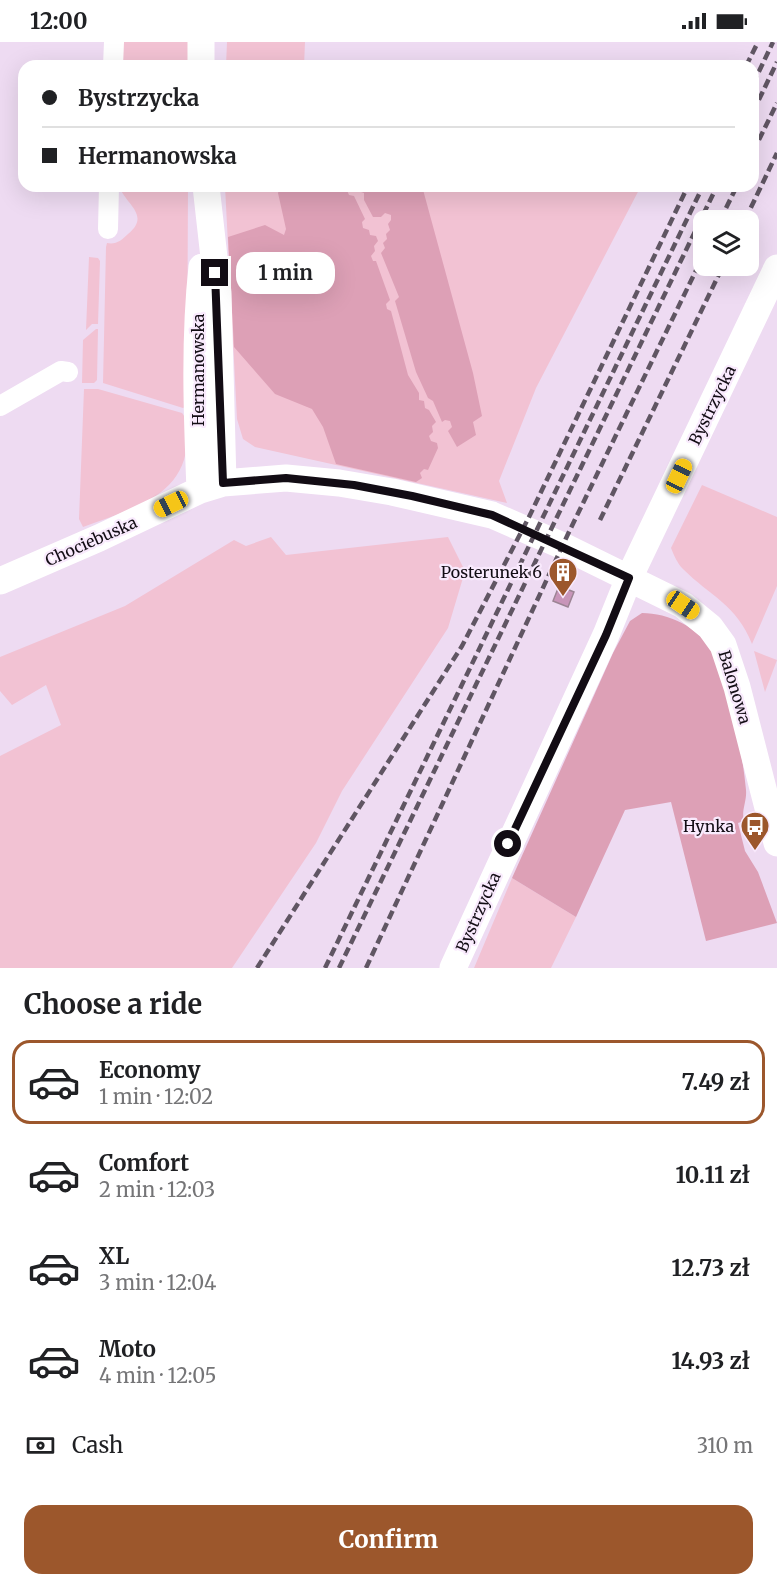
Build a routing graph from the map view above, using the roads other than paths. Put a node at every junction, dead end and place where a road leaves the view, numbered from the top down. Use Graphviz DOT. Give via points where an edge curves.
graph roads {
  1 [pos="114,42"];
  2 [pos="201,42"];
  3 [pos="113,60"];
  4 [pos="201,60"];
  5 [pos="109,192"];
  6 [pos="206,192"];
  7 [pos="108,229"];
  8 [pos="777,268"];
  9 [pos="68,372"];
  10 [pos="0,406"];
  11 [pos="212,486"];
  12 [pos="629,578"];
  13 [pos="0,581"];
  14 [pos="776,836"];
  15 [pos="453,968"];
  1 -- 3 [label="street"];
  2 -- 4 [label="street"];
  5 -- 7 [label="street"];
  6 -- 11 [label="street, Hermanowska" via="208,215 199,296 198,420"];
  8 -- 12 [label="street, Bystrzycka"];
  9 -- 10 [label="street" via="61,371"];
  11 -- 12 [label="street, Chociebuska" via="286,478 382,490 492,515"];
  11 -- 13 [label="street, Chociebuska"];
  12 -- 14 [label="street, Balonowa" via="695,613 723,645"];
  12 -- 15 [label="street, Bystrzycka"];
}
